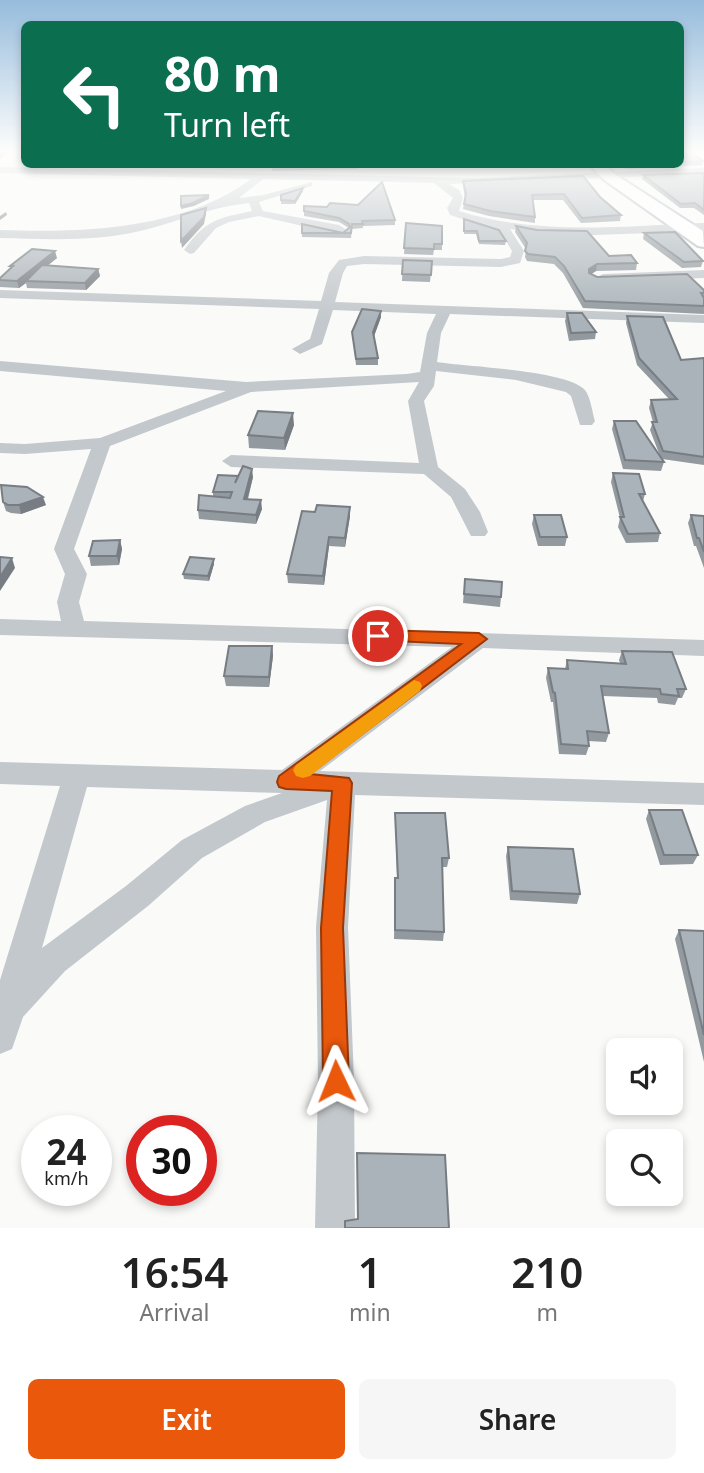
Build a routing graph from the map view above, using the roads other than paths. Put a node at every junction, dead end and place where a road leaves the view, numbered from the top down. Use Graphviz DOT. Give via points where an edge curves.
graph roads {
  1 [pos="209,207"];
  2 [pos="257,207"];
  3 [pos="453,207"];
  4 [pos="656,207"];
  5 [pos="259,213"];
  6 [pos="490,224"];
  7 [pos="685,227"];
  8 [pos="704,227"];
  9 [pos="342,232"];
  10 [pos="0,234"];
  11 [pos="704,242"];
  12 [pos="190,250"];
  13 [pos="704,274"];
  14 [pos="596,278"];
  15 [pos="0,294"];
  16 [pos="326,305"];
  17 [pos="445,309"];
  18 [pos="704,319"];
  19 [pos="300,349"];
  20 [pos="0,366"];
  21 [pos="428,370"];
  22 [pos="248,387"];
  23 [pos="586,421"];
  24 [pos="102,443"];
  25 [pos="0,448"];
  26 [pos="232,461"];
  27 [pos="429,469"];
  28 [pos="478,531"];
  29 [pos="0,627"];
  30 [pos="75,629"];
  31 [pos="479,639"];
  32 [pos="704,648"];
  33 [pos="0,774"];
  34 [pos="77,775"];
  35 [pos="286,782"];
  36 [pos="342,783"];
  37 [pos="704,794"];
  38 [pos="11,1005"];
  39 [pos="0,1037"];
  40 [pos="335,1228"];
  1 -- 10 [label="street" via="128,230 69,236"];
  2 -- 5 [label="street"];
  3 -- 6 [label="street" via="454,213"];
  4 -- 7 [label="main road"];
  5 -- 9 [label="street"];
  5 -- 12 [label="street" via="214,223"];
  6 -- 7 [label="street" via="568,232"];
  6 -- 16 [label="street" via="504,229 511,239 518,251 513,262 343,263"];
  7 -- 8 [label="street"];
  7 -- 11 [label="main road"];
  13 -- 14 [label="street"];
  15 -- 16 [label="street"];
  16 -- 17 [label="street"];
  16 -- 19 [label="street" via="317,341"];
  17 -- 18 [label="street"];
  17 -- 21 [label="street" via="434,333"];
  20 -- 22 [label="street" via="56,367"];
  21 -- 22 [label="street" via="392,382"];
  21 -- 23 [label="street" via="516,375 572,388 579,394"];
  21 -- 27 [label="street" via="426,386 416,401"];
  22 -- 24 [label="street"];
  24 -- 25 [label="street"];
  24 -- 30 [label="street" via="64,549 76,574 68,602"];
  26 -- 27 [label="street"];
  27 -- 28 [label="street" via="458,493"];
  29 -- 30 [label="street"];
  30 -- 31 [label="street"];
  31 -- 32 [label="street"];
  31 -- 35 [label="street"];
  33 -- 34 [label="street"];
  34 -- 35 [label="street"];
  34 -- 38 [label="street"];
  35 -- 36 [label="street"];
  36 -- 37 [label="street"];
  36 -- 38 [label="street" via="255,814 192,849 53,960"];
  36 -- 40 [label="street" via="332,928"];
  38 -- 39 [label="street"];
}
